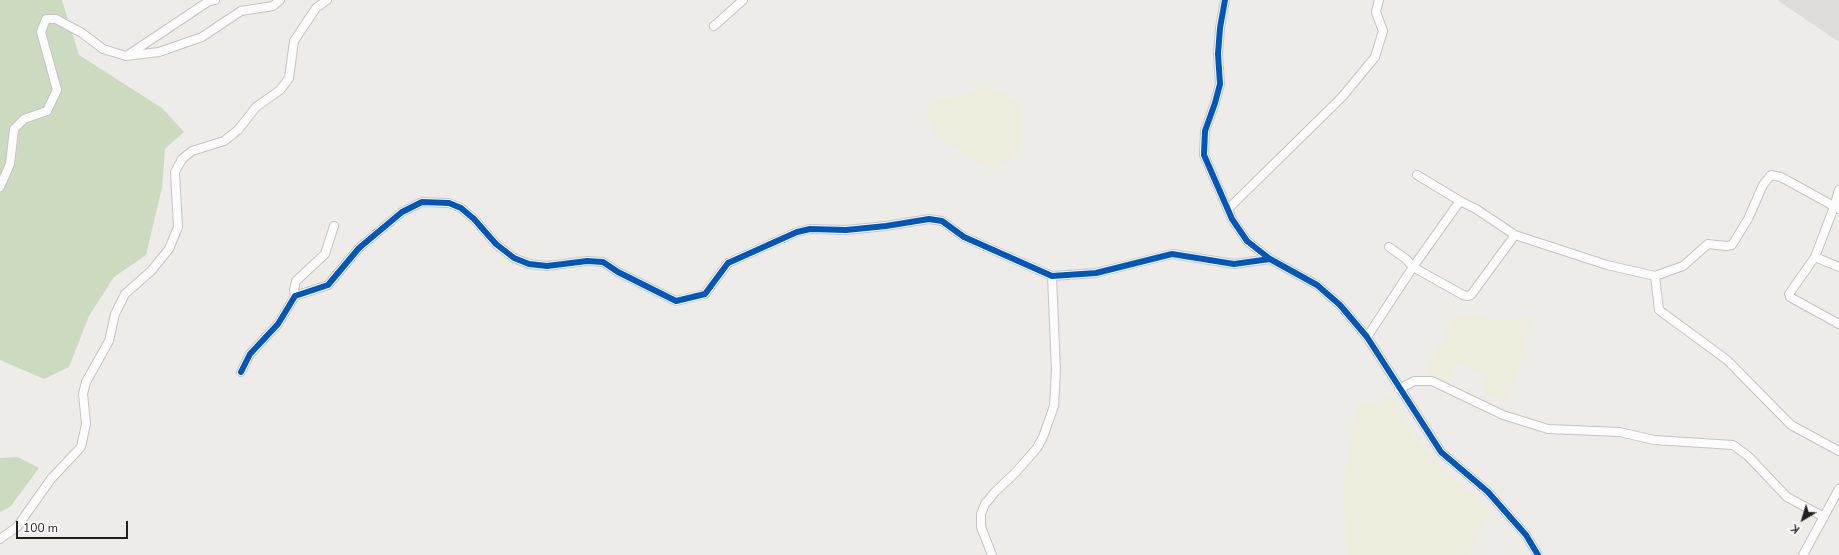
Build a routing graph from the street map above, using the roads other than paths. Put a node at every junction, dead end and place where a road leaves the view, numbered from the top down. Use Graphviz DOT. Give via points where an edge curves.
graph roads {
  1 [pos="215,0"];
  2 [pos="280,0"];
  3 [pos="327,0"];
  4 [pos="742,0"];
  5 [pos="1224,0"];
  6 [pos="1379,0"];
  7 [pos="714,26"];
  8 [pos="126,56"];
  9 [pos="1417,175"];
  10 [pos="0,187"];
  11 [pos="1839,190"];
  12 [pos="1460,202"];
  13 [pos="1837,208"];
  14 [pos="1228,209"];
  15 [pos="334,226"];
  16 [pos="1515,235"];
  17 [pos="1389,246"];
  18 [pos="1815,257"];
  19 [pos="1270,259"];
  20 [pos="1839,267"];
  21 [pos="1413,268"];
  22 [pos="1052,276"];
  23 [pos="1655,276"];
  24 [pos="295,296"];
  25 [pos="1839,324"];
  26 [pos="1367,337"];
  27 [pos="240,372"];
  28 [pos="1400,388"];
  29 [pos="1839,451"];
  30 [pos="1839,489"];
  31 [pos="1824,517"];
  32 [pos="0,539"];
  33 [pos="992,555"];
  34 [pos="1538,555"];
  35 [pos="1803,555"];
  1 -- 8 [label="street" via="209,1"];
  2 -- 8 [label="street" via="273,6 241,12 202,37 159,52"];
  3 -- 32 [label="street" via="316,8 294,41 289,78 280,90 256,107 238,130 224,141 192,151 182,159 175,172 178,227 169,249 152,271 125,294 115,314 109,341 82,394 86,424 81,447 50,479 17,527"];
  4 -- 7 [label="street"];
  5 -- 14 [label="street" via="1218,54 1220,84 1205,131 1204,155"];
  6 -- 14 [label="street" via="1376,12 1383,32 1375,57 1342,97"];
  8 -- 10 [label="street" via="103,49 82,33 56,19 46,19 42,32 57,90 47,111 24,119 14,129 10,164"];
  9 -- 12 [label="street"];
  11 -- 13 [label="street"];
  12 -- 16 [label="street" via="1476,209"];
  12 -- 21 [label="street"];
  13 -- 18 [label="street"];
  13 -- 23 [label="street" via="1781,177 1771,175 1763,185 1748,219 1732,245 1708,244 1684,266"];
  14 -- 19 [label="street" via="1247,241"];
  15 -- 24 [label="street" via="324,254 296,281"];
  16 -- 21 [label="street" via="1468,296"];
  16 -- 23 [label="street" via="1607,266"];
  17 -- 21 [label="street" via="1406,258"];
  18 -- 20 [label="street"];
  18 -- 25 [label="street" via="1789,294"];
  19 -- 22 [label="street" via="1234,264 1172,254 1096,273"];
  19 -- 26 [label="street" via="1317,285 1340,305"];
  21 -- 26 [label="street"];
  22 -- 24 [label="street" via="964,237 942,221 929,219 846,230 810,229 797,232 728,264 705,294 676,301 603,262 587,261 547,266 529,264 514,258 496,244 461,208 437,201 422,202 402,212 359,248 328,285"];
  22 -- 33 [label="street" via="1056,371 1054,406 1037,448 985,504 981,527"];
  23 -- 29 [label="street" via="1659,310 1727,360 1792,424"];
  24 -- 27 [label="street" via="278,324 250,354"];
  26 -- 28 [label="street"];
  28 -- 31 [label="street" via="1414,381 1432,381 1503,415 1548,429 1620,432 1654,440 1733,445 1748,456 1786,497"];
  28 -- 34 [label="street" via="1441,452 1488,492 1526,535"];
  30 -- 31 [label="street"];
  31 -- 35 [label="street"];
}
